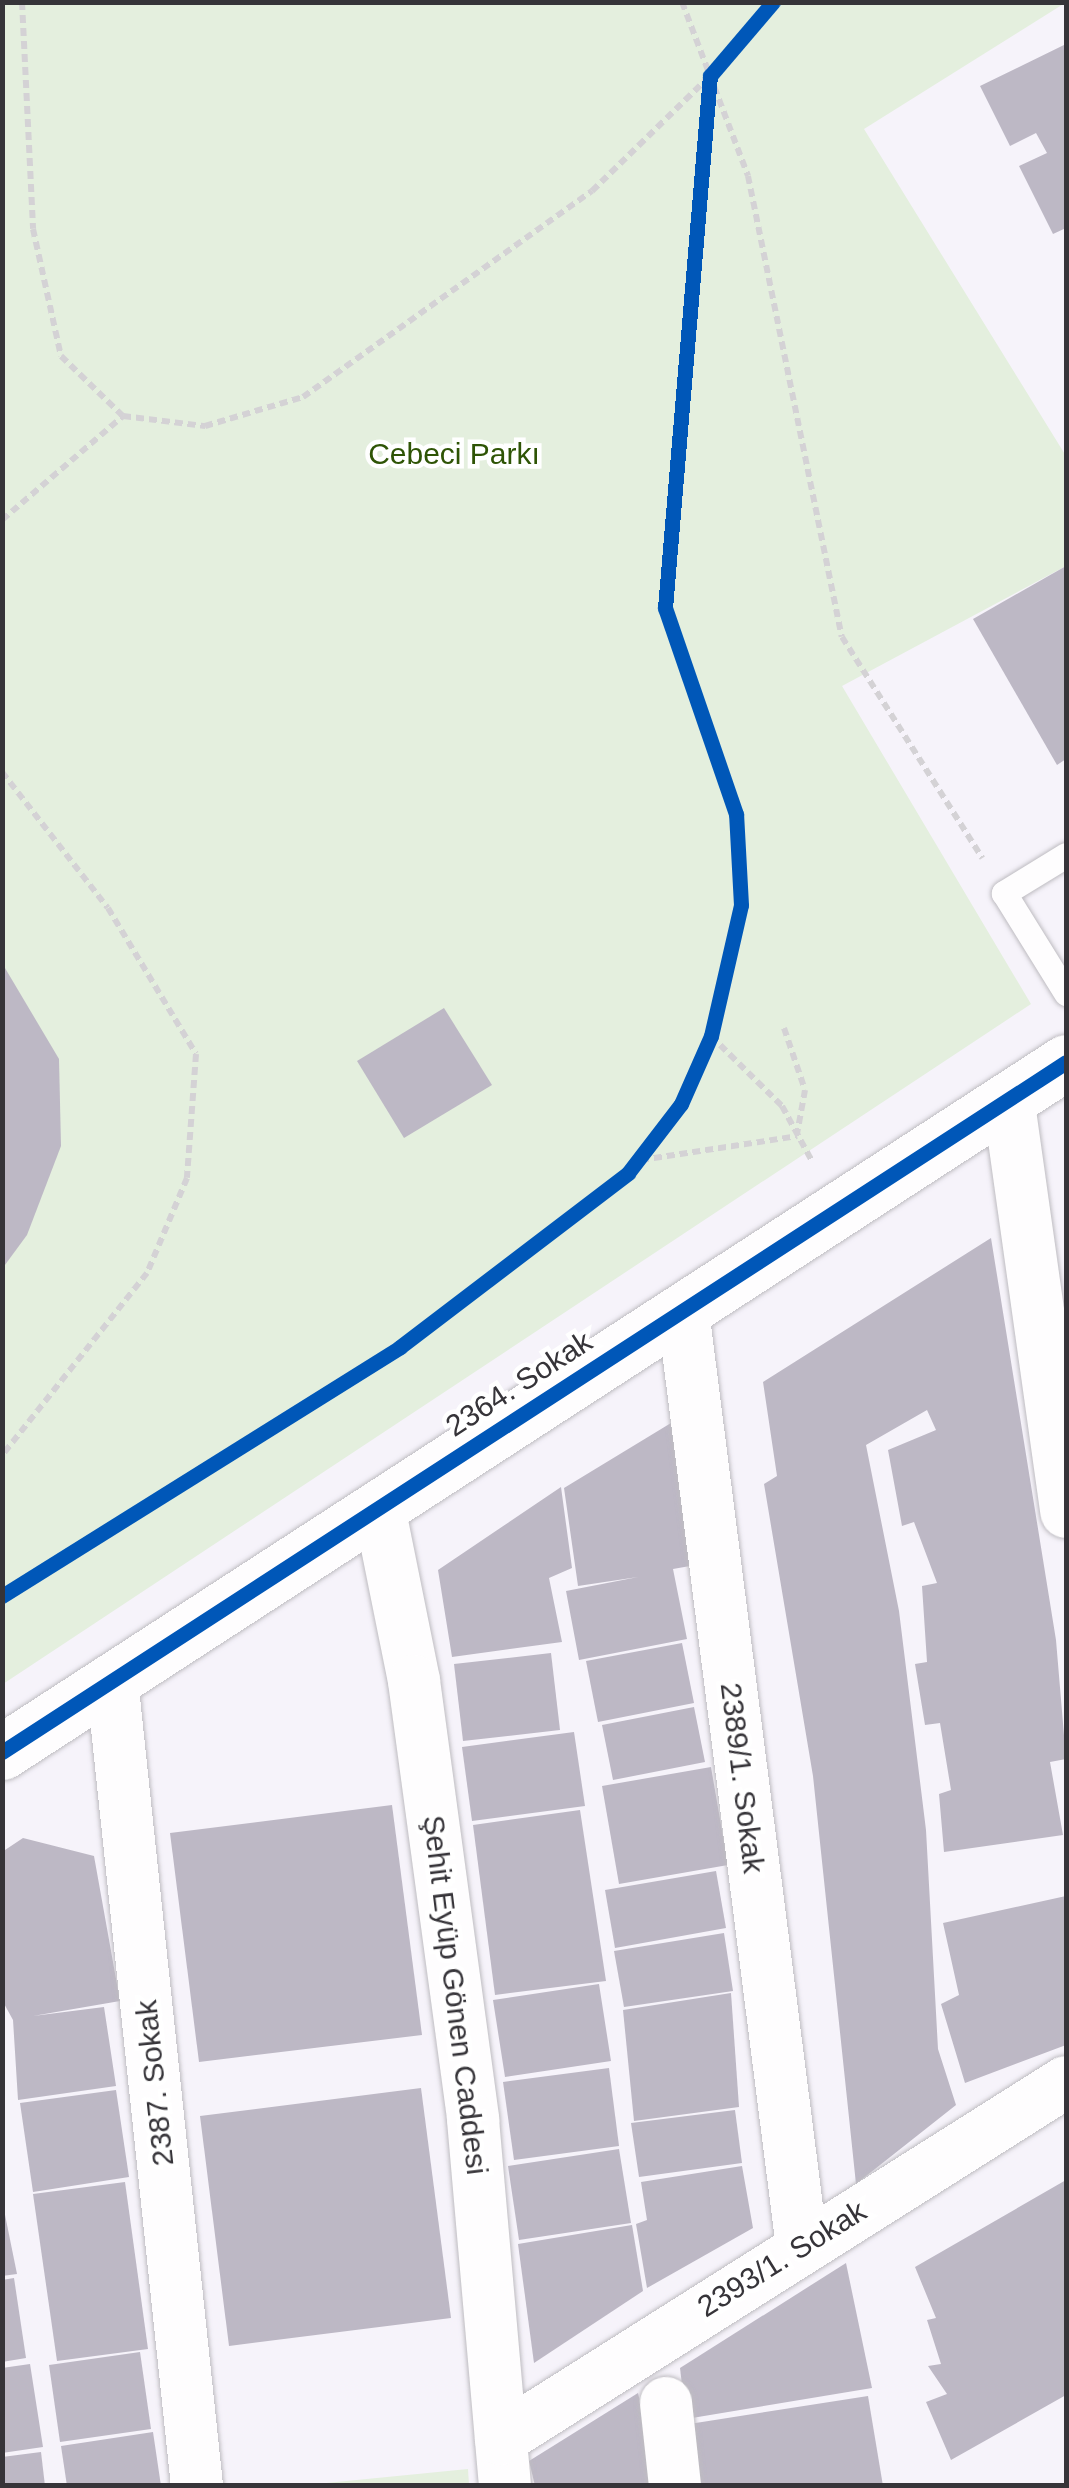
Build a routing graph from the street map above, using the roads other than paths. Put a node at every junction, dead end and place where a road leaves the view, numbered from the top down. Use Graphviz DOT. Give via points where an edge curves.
graph roads {
  1 [pos="1066,854"];
  2 [pos="1066,994"];
  3 [pos="1066,1062"];
  4 [pos="1009,1104"];
  5 [pos="683,1311"];
  6 [pos="379,1508"];
  7 [pos="1066,1512"];
  8 [pos="112,1680"];
  9 [pos="2,1752"];
  10 [pos="1066,2082"];
  11 [pos="802,2246"];
  12 [pos="666,2403"];
  13 [pos="503,2462"];
  14 [pos="198,2486"];
  15 [pos="675,2486"];
  1 -- 2 [label="lane" via="1004,893"];
  3 -- 4 [label="street, 2364. Sokak"];
  4 -- 5 [label="street, 2364. Sokak"];
  4 -- 7 [label="street"];
  5 -- 6 [label="street, 2364. Sokak"];
  5 -- 11 [label="street, 2389/1. Sokak"];
  6 -- 8 [label="street, 2364. Sokak"];
  6 -- 13 [label="street, Şehit Eyüp Gönen Caddesi" via="414,1680 473,2120"];
  8 -- 9 [label="street, 2364. Sokak"];
  8 -- 14 [label="street, 2387. Sokak"];
  10 -- 11 [label="street, 2393/1. Sokak"];
  11 -- 13 [label="street, 2393/1. Sokak"];
  12 -- 15 [label="street"];
}
